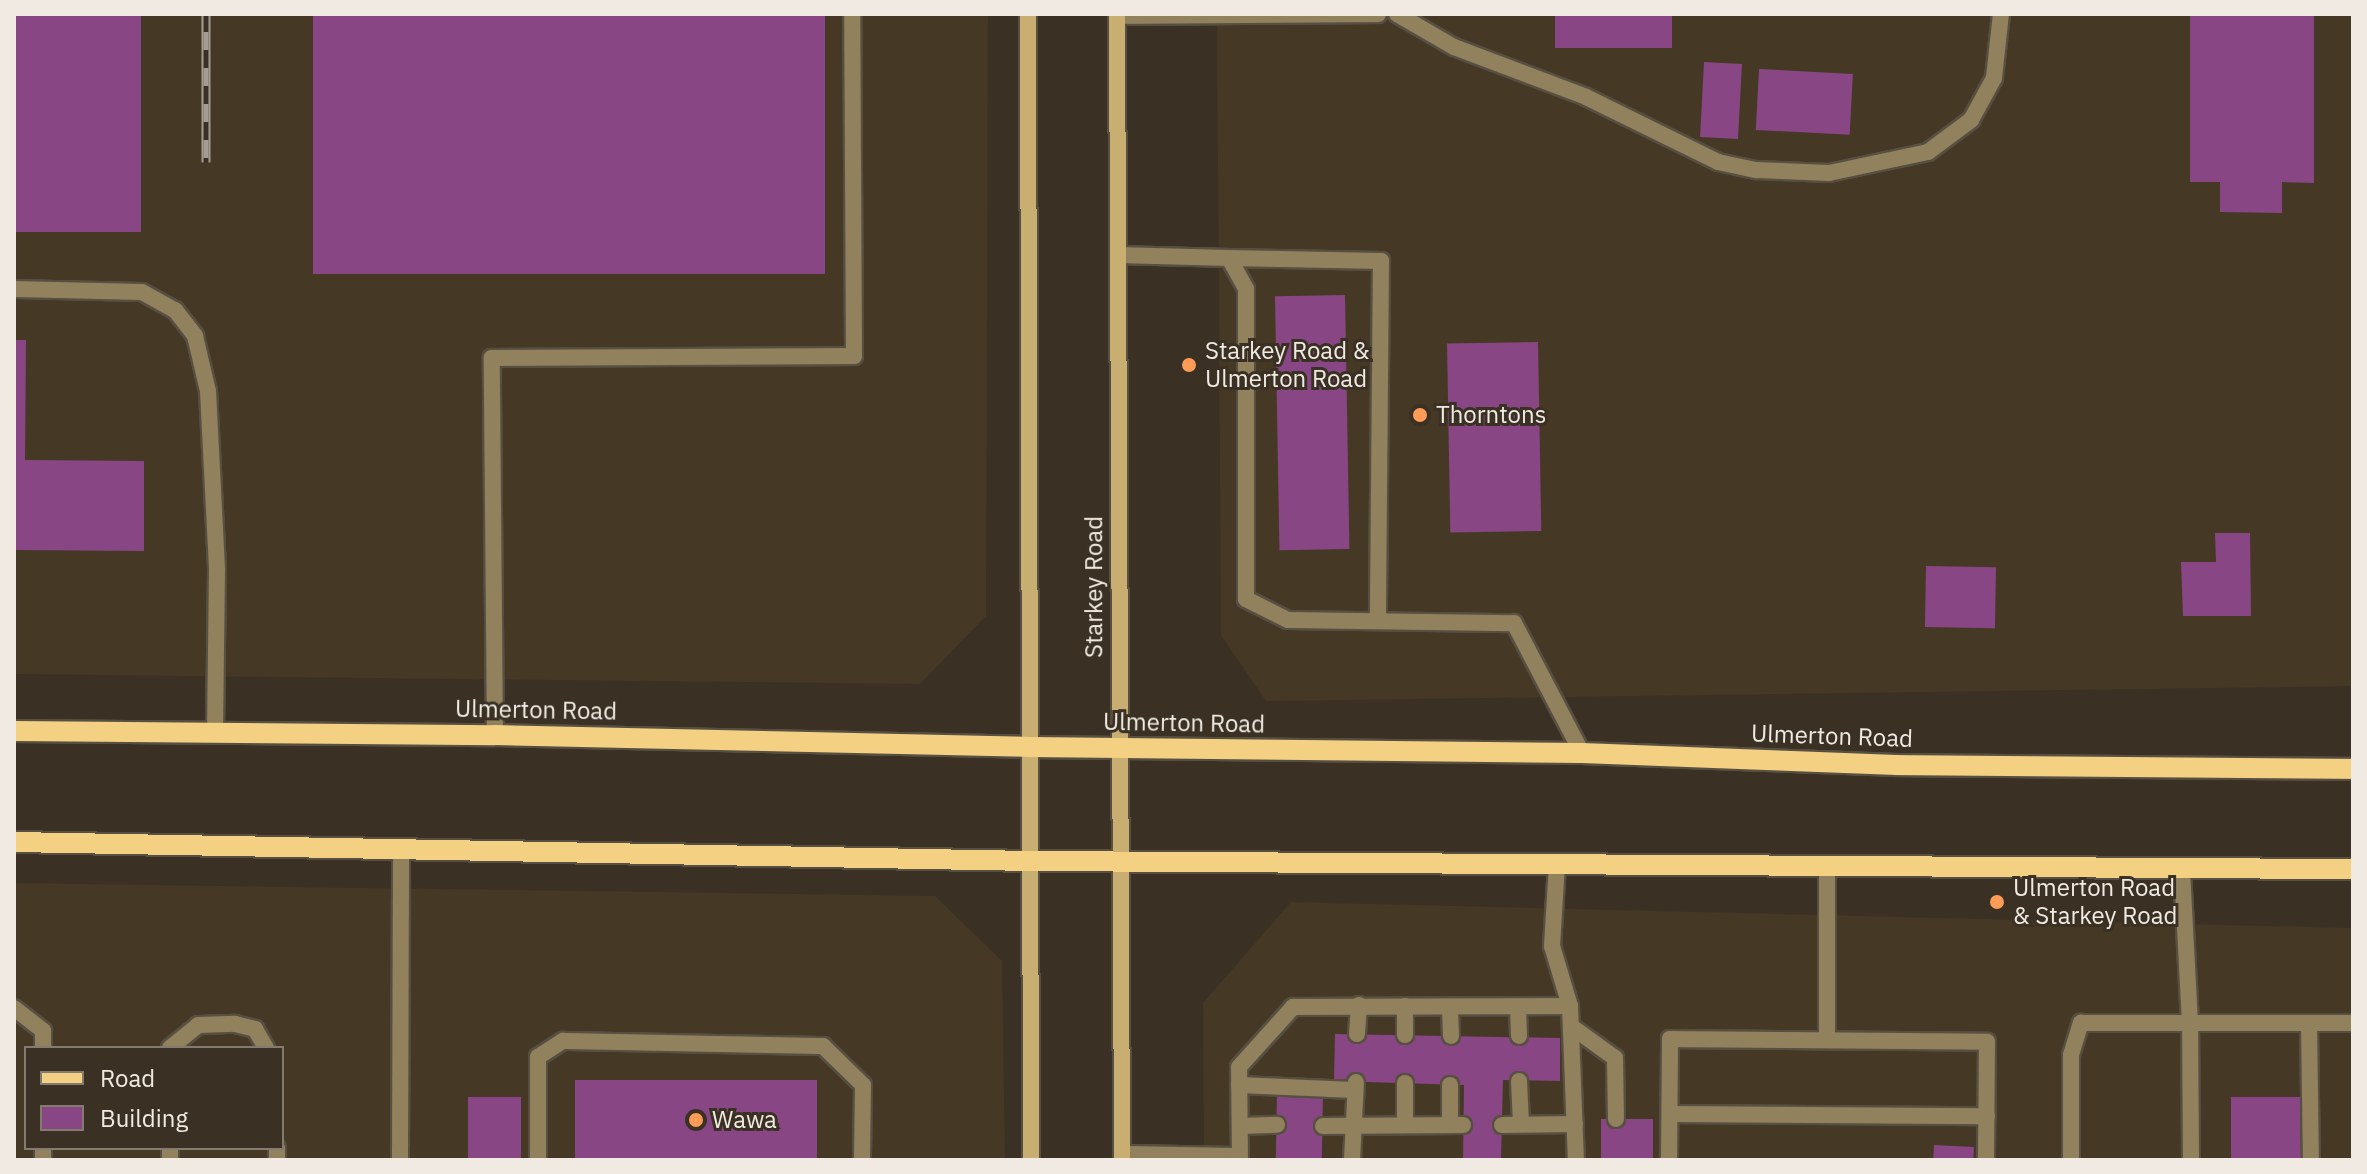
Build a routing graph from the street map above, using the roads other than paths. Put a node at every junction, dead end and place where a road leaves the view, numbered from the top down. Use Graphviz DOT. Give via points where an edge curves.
graph roads {
  1 [pos="852,14"];
  2 [pos="1028,14"];
  3 [pos="1378,14"];
  4 [pos="1397,14"];
  5 [pos="2001,14"];
  6 [pos="1117,15"];
  7 [pos="1118,255"];
  8 [pos="1229,258"];
  9 [pos="14,289"];
  10 [pos="1378,621"];
  11 [pos="14,731"];
  12 [pos="215,732"];
  13 [pos="495,735"];
  14 [pos="1030,747"];
  15 [pos="1119,748"];
  16 [pos="1582,753"];
  17 [pos="2353,769"];
  18 [pos="14,842"];
  19 [pos="401,848"];
  20 [pos="1031,861"];
  21 [pos="1121,861"];
  22 [pos="1557,864"];
  23 [pos="1827,867"];
  24 [pos="2182,869"];
  25 [pos="2353,869"];
  26 [pos="1359,1005"];
  27 [pos="1405,1006"];
  28 [pos="1570,1006"];
  29 [pos="1518,1007"];
  30 [pos="14,1008"];
  31 [pos="1450,1008"];
  32 [pos="2190,1023"];
  33 [pos="2309,1023"];
  34 [pos="2353,1023"];
  35 [pos="1572,1027"];
  36 [pos="1357,1034"];
  37 [pos="1405,1035"];
  38 [pos="1451,1036"];
  39 [pos="1519,1036"];
  40 [pos="1827,1039"];
  41 [pos="43,1046"];
  42 [pos="172,1046"];
  43 [pos="265,1046"];
  44 [pos="1519,1081"];
  45 [pos="1405,1083"];
  46 [pos="1239,1085"];
  47 [pos="1450,1085"];
  48 [pos="1670,1114"];
  49 [pos="1987,1116"];
  50 [pos="1616,1119"];
  51 [pos="1521,1124"];
  52 [pos="1575,1124"];
  53 [pos="1277,1125"];
  54 [pos="1405,1125"];
  55 [pos="1502,1125"];
  56 [pos="1240,1126"];
  57 [pos="1323,1126"];
  58 [pos="1354,1126"];
  59 [pos="1122,1157"];
  60 [pos="1240,1158"];
  61 [pos="400,1160"];
  62 [pos="538,1160"];
  63 [pos="862,1160"];
  64 [pos="1031,1160"];
  65 [pos="1352,1160"];
  66 [pos="1576,1160"];
  67 [pos="1669,1160"];
  68 [pos="1986,1160"];
  69 [pos="2071,1160"];
  70 [pos="2191,1160"];
  71 [pos="2311,1160"];
  1 -- 13 [label="lane" via="854,356 492,358"];
  2 -- 14 [label="main road"];
  3 -- 6 [label="lane"];
  4 -- 5 [label="lane" via="1454,47 1586,97 1718,162 1757,170 1829,173 1928,152 1971,120 1994,78"];
  6 -- 7 [label="main road, Starkey Road"];
  7 -- 8 [label="lane"];
  7 -- 15 [label="main road, Starkey Road"];
  8 -- 10 [label="lane" via="1246,289 1246,599 1288,620"];
  8 -- 10 [label="lane" via="1381,261"];
  9 -- 12 [label="lane" via="142,292 175,310 195,336 208,391 217,568"];
  10 -- 16 [label="lane" via="1514,623"];
  11 -- 12 [label="main road, Ulmerton Road"];
  12 -- 13 [label="main road, Ulmerton Road"];
  13 -- 14 [label="main road, Ulmerton Road"];
  14 -- 15 [label="main road, Ulmerton Road"];
  14 -- 20 [label="main road"];
  15 -- 16 [label="main road, Ulmerton Road"];
  15 -- 21 [label="main road, Starkey Road"];
  16 -- 17 [label="main road, Ulmerton Road" via="1897,765"];
  18 -- 19 [label="main road"];
  19 -- 20 [label="main road"];
  19 -- 61 [label="lane"];
  20 -- 21 [label="main road"];
  20 -- 64 [label="main road"];
  21 -- 22 [label="main road"];
  21 -- 59 [label="main road, Starkey Road"];
  22 -- 23 [label="main road"];
  22 -- 28 [label="lane" via="1552,946"];
  23 -- 24 [label="main road"];
  23 -- 40 [label="lane"];
  24 -- 25 [label="main road"];
  24 -- 32 [label="lane"];
  26 -- 27 [label="lane"];
  26 -- 36 [label="lane"];
  26 -- 46 [label="lane" via="1293,1007 1239,1067"];
  27 -- 31 [label="lane"];
  27 -- 37 [label="lane"];
  28 -- 29 [label="lane"];
  28 -- 35 [label="lane"];
  29 -- 31 [label="lane"];
  29 -- 39 [label="lane"];
  30 -- 41 [label="lane" via="43,1031"];
  31 -- 38 [label="lane"];
  32 -- 33 [label="lane"];
  32 -- 69 [label="lane" via="2081,1023 2071,1055"];
  32 -- 70 [label="lane"];
  33 -- 34 [label="lane"];
  33 -- 71 [label="lane"];
  35 -- 50 [label="lane" via="1615,1058"];
  35 -- 52 [label="lane"];
  40 -- 48 [label="lane" via="1670,1039"];
  40 -- 49 [label="lane" via="1987,1042"];
  42 -- 43 [label="lane" via="198,1025 235,1024 255,1029"];
  44 -- 51 [label="lane"];
  45 -- 54 [label="lane"];
  46 -- 56 [label="lane"];
  46 -- 58 [label="lane" via="1355,1086"];
  47 -- 54 [label="lane" via="1457,1125"];
  48 -- 49 [label="lane"];
  48 -- 67 [label="lane"];
  49 -- 68 [label="lane"];
  51 -- 52 [label="lane"];
  51 -- 55 [label="lane"];
  52 -- 66 [label="lane"];
  53 -- 56 [label="lane"];
  54 -- 58 [label="lane"];
  56 -- 60 [label="lane"];
  57 -- 58 [label="lane"];
  58 -- 65 [label="lane"];
  59 -- 60 [label="lane"];
  62 -- 63 [label="lane" via="538,1057 563,1041 823,1046 863,1085"];
}
